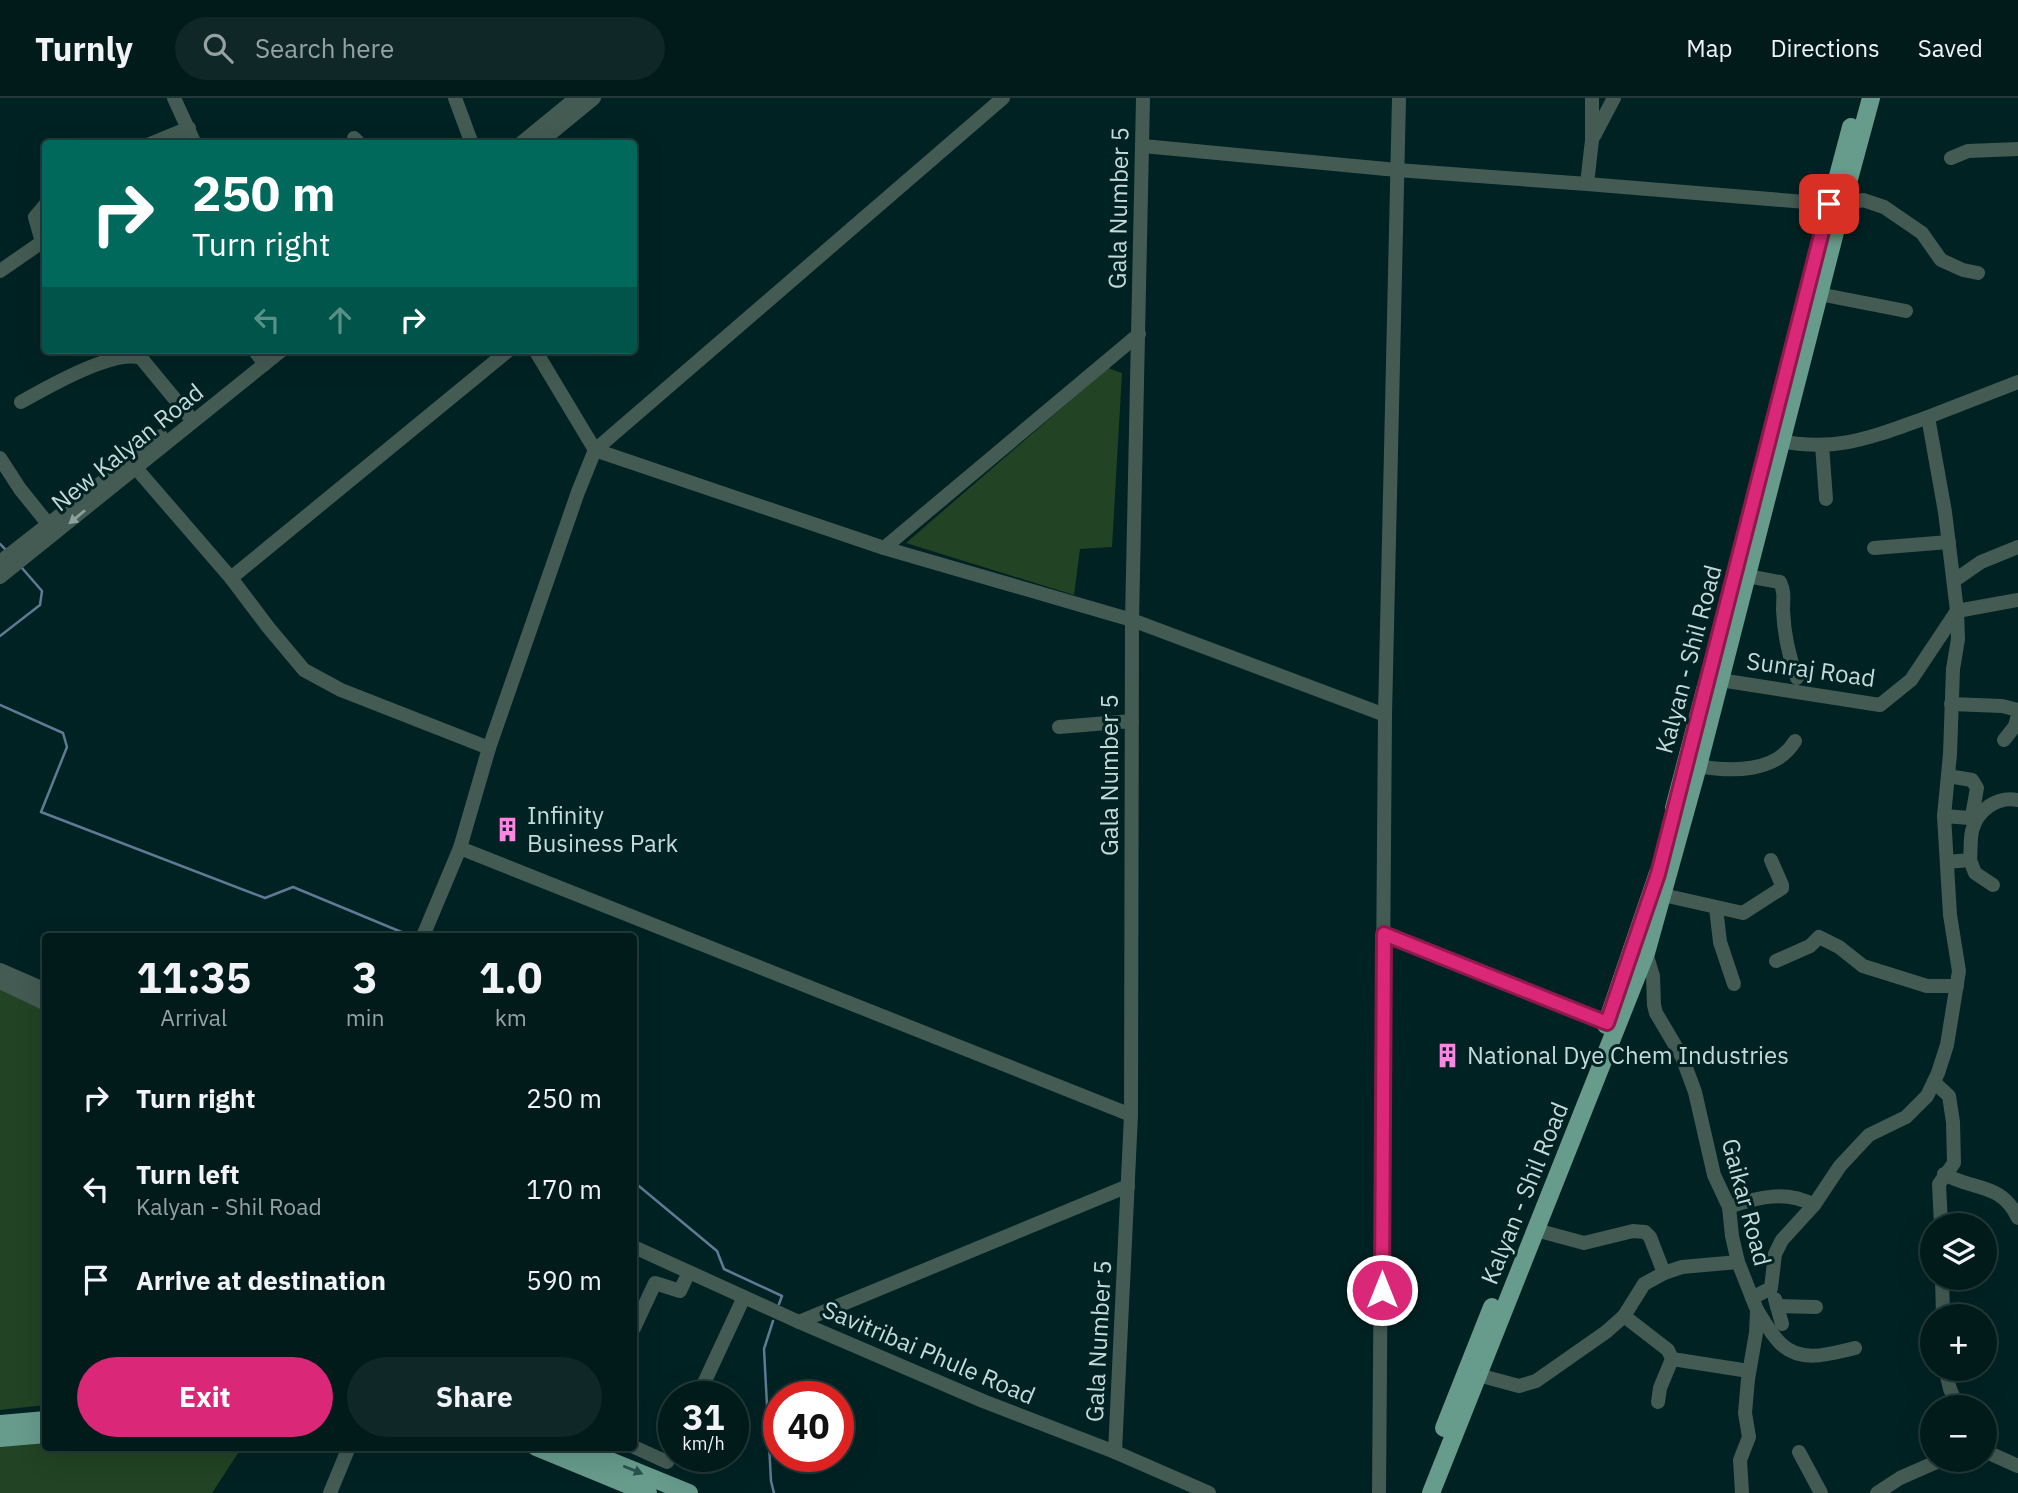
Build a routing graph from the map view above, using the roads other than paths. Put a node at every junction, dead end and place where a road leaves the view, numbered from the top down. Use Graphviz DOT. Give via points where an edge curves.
graph roads {
  1 [pos="174,98"];
  2 [pos="455,98"];
  3 [pos="576,98"];
  4 [pos="594,98"];
  5 [pos="1003,98"];
  6 [pos="1143,98"];
  7 [pos="1399,98"];
  8 [pos="1592,98"];
  9 [pos="1614,98"];
  10 [pos="1859,98"];
  11 [pos="1871,98"];
  12 [pos="189,128"];
  13 [pos="160,140"];
  14 [pos="194,140"];
  15 [pos="471,140"];
  16 [pos="525,140"];
  17 [pos="543,140"];
  18 [pos="1592,140"];
  19 [pos="1143,146"];
  20 [pos="2018,149"];
  21 [pos="1951,158"];
  22 [pos="1397,170"];
  23 [pos="1587,184"];
  24 [pos="1835,204"];
  25 [pos="42,209"];
  26 [pos="42,242"];
  27 [pos="42,242"];
  28 [pos="0,271"];
  29 [pos="1978,273"];
  30 [pos="1819,294"];
  31 [pos="1906,311"];
  32 [pos="1139,334"];
  33 [pos="504,354"];
  34 [pos="537,354"];
  35 [pos="263,356"];
  36 [pos="2018,382"];
  37 [pos="21,402"];
  38 [pos="1928,417"];
  39 [pos="191,418"];
  40 [pos="1776,440"];
  41 [pos="1822,445"];
  42 [pos="595,450"];
  43 [pos="0,458"];
  44 [pos="133,464"];
  45 [pos="1826,499"];
  46 [pos="52,529"];
  47 [pos="1950,542"];
  48 [pos="2018,547"];
  49 [pos="884,548"];
  50 [pos="1874,548"];
  51 [pos="0,562"];
  52 [pos="1747,576"];
  53 [pos="0,577"];
  54 [pos="230,578"];
  55 [pos="1955,580"];
  56 [pos="2018,600"];
  57 [pos="1957,611"];
  58 [pos="1132,620"];
  59 [pos="1797,678"];
  60 [pos="1720,680"];
  61 [pos="1951,704"];
  62 [pos="2018,710"];
  63 [pos="1385,715"];
  64 [pos="2018,715"];
  65 [pos="1132,721"];
  66 [pos="1059,727"];
  67 [pos="2004,740"];
  68 [pos="1795,741"];
  69 [pos="489,748"];
  70 [pos="1698,766"];
  71 [pos="1948,776"];
  72 [pos="2018,800"];
  73 [pos="1944,816"];
  74 [pos="460,848"];
  75 [pos="1771,860"];
  76 [pos="1970,860"];
  77 [pos="1947,862"];
  78 [pos="1993,885"];
  79 [pos="1663,895"];
  80 [pos="1716,908"];
  81 [pos="424,933"];
  82 [pos="1384,934"];
  83 [pos="1639,951"];
  84 [pos="1776,961"];
  85 [pos="0,970"];
  86 [pos="0,982"];
  87 [pos="1734,984"];
  88 [pos="1957,986"];
  89 [pos="42,988"];
  90 [pos="42,1002"];
  91 [pos="1607,1023"];
  92 [pos="1934,1082"];
  93 [pos="1131,1115"];
  94 [pos="1941,1179"];
  95 [pos="1128,1186"];
  96 [pos="1814,1205"];
  97 [pos="1729,1207"];
  98 [pos="1941,1213"];
  99 [pos="2018,1218"];
  100 [pos="1536,1230"];
  101 [pos="637,1248"];
  102 [pos="1738,1262"];
  103 [pos="689,1272"];
  104 [pos="1664,1273"];
  105 [pos="1509,1280"];
  106 [pos="1770,1288"];
  107 [pos="744,1297"];
  108 [pos="1754,1304"];
  109 [pos="1777,1306"];
  110 [pos="1815,1307"];
  111 [pos="1624,1316"];
  112 [pos="637,1322"];
  113 [pos="799,1322"];
  114 [pos="1782,1324"];
  115 [pos="1855,1348"];
  116 [pos="1672,1359"];
  117 [pos="1749,1371"];
  118 [pos="1478,1375"];
  119 [pos="705,1381"];
  120 [pos="1658,1402"];
  121 [pos="42,1420"];
  122 [pos="0,1424"];
  123 [pos="42,1434"];
  124 [pos="0,1438"];
  125 [pos="637,1448"];
  126 [pos="347,1451"];
  127 [pos="574,1452"];
  128 [pos="1115,1452"];
  129 [pos="1799,1452"];
  130 [pos="1997,1457"];
  131 [pos="658,1458"];
  132 [pos="2018,1466"];
  133 [pos="1920,1469"];
  134 [pos="670,1489"];
  135 [pos="330,1493"];
  136 [pos="648,1493"];
  137 [pos="689,1493"];
  138 [pos="1209,1493"];
  139 [pos="1379,1493"];
  140 [pos="1418,1493"];
  141 [pos="1431,1493"];
  142 [pos="1742,1493"];
  143 [pos="1821,1493"];
  144 [pos="1877,1493"];
  1 -- 12 [label="street"];
  2 -- 15 [label="street"];
  3 -- 16 [label="street"];
  4 -- 17 [label="street"];
  5 -- 42 [label="street"];
  6 -- 19 [label="street, Gala Number 5"];
  7 -- 22 [label="street"];
  8 -- 18 [label="street"];
  9 -- 18 [label="street"];
  10 -- 24 [label="main road, Kalyan - Shil Road"];
  11 -- 24 [label="main road, Kalyan - Shil Road"];
  12 -- 13 [label="street"];
  12 -- 14 [label="street"];
  18 -- 23 [label="street"];
  19 -- 22 [label="street"];
  19 -- 32 [label="street, Gala Number 5"];
  20 -- 21 [label="street" via="1968,151"];
  22 -- 23 [label="street"];
  22 -- 63 [label="street"];
  23 -- 24 [label="street"];
  24 -- 29 [label="street" via="1863,200 1884,207 1922,233 1941,260"];
  24 -- 30 [label="main road, Kalyan - Shil Road"];
  24 -- 40 [label="main road, Kalyan - Shil Road"];
  25 -- 26 [label="street" via="35,217"];
  27 -- 28 [label="street"];
  30 -- 31 [label="street"];
  30 -- 40 [label="main road, Kalyan - Shil Road"];
  32 -- 49 [label="street"];
  32 -- 58 [label="street, Gala Number 5"];
  33 -- 54 [label="street"];
  34 -- 42 [label="street"];
  35 -- 39 [label="street, New Kalyan Road"];
  36 -- 38 [label="street"];
  37 -- 39 [label="street" via="62,380 132,356 141,358"];
  38 -- 41 [label="street" via="1865,439"];
  38 -- 47 [label="street"];
  39 -- 44 [label="street, New Kalyan Road"];
  40 -- 41 [label="street"];
  40 -- 52 [label="main road, Kalyan - Shil Road"];
  40 -- 83 [label="main road, Kalyan - Shil Road"];
  41 -- 45 [label="street"];
  42 -- 49 [label="street"];
  42 -- 69 [label="street"];
  43 -- 46 [label="street"];
  44 -- 46 [label="street, New Kalyan Road"];
  44 -- 54 [label="street"];
  46 -- 51 [label="street, New Kalyan Road"];
  46 -- 53 [label="street, New Kalyan Road"];
  47 -- 50 [label="street"];
  47 -- 55 [label="street"];
  48 -- 55 [label="street" via="1981,562"];
  49 -- 58 [label="street"];
  52 -- 59 [label="street" via="1780,582"];
  52 -- 60 [label="main road, Kalyan - Shil Road"];
  54 -- 69 [label="street" via="304,670 341,690"];
  55 -- 57 [label="street"];
  56 -- 57 [label="street"];
  57 -- 60 [label="street, Sunraj Road" via="1911,680 1880,705"];
  57 -- 61 [label="street"];
  58 -- 63 [label="street"];
  58 -- 65 [label="street, Gala Number 5"];
  60 -- 70 [label="main road, Kalyan - Shil Road"];
  61 -- 62 [label="street"];
  61 -- 71 [label="street"];
  63 -- 82 [label="street"];
  64 -- 67 [label="street"];
  65 -- 66 [label="street"];
  65 -- 93 [label="street, Gala Number 5"];
  68 -- 70 [label="street" via="1788,752 1760,766"];
  69 -- 74 [label="street"];
  70 -- 79 [label="main road, Kalyan - Shil Road"];
  71 -- 73 [label="street"];
  71 -- 73 [label="street" via="1972,780 1977,792 1970,818"];
  72 -- 76 [label="street" via="1994,802 1983,811 1971,832"];
  73 -- 77 [label="street"];
  74 -- 81 [label="street"];
  74 -- 93 [label="street"];
  75 -- 80 [label="street" via="1782,888 1743,913"];
  76 -- 77 [label="street"];
  76 -- 78 [label="street" via="1975,873"];
  77 -- 88 [label="street"];
  79 -- 80 [label="street"];
  79 -- 83 [label="main road, Kalyan - Shil Road"];
  80 -- 87 [label="street" via="1720,942"];
  82 -- 91 [label="street"];
  82 -- 139 [label="street"];
  83 -- 91 [label="main road, Kalyan - Shil Road"];
  83 -- 97 [label="street, Gaikar Road" via="1653,976 1656,1013 1689,1073 1714,1175"];
  83 -- 100 [label="main road, Kalyan - Shil Road"];
  84 -- 88 [label="street" via="1819,937 1863,966 1927,986"];
  85 -- 89 [label="street"];
  86 -- 90 [label="street"];
  88 -- 92 [label="street" via="1947,1045"];
  91 -- 105 [label="main road, Kalyan - Shil Road"];
  92 -- 94 [label="street" via="1949,1096 1953,1122 1954,1163"];
  92 -- 96 [label="street, Gaikar Road" via="1906,1117 1869,1135 1840,1166"];
  93 -- 95 [label="street, Gala Number 5"];
  94 -- 98 [label="street"];
  94 -- 99 [label="street" via="1999,1193"];
  95 -- 113 [label="street"];
  95 -- 128 [label="street, Gala Number 5"];
  96 -- 97 [label="street" via="1803,1199 1760,1196"];
  96 -- 106 [label="street, Gaikar Road" via="1782,1240"];
  97 -- 102 [label="street, Gaikar Road"];
  100 -- 104 [label="street" via="1584,1243 1645,1232"];
  100 -- 105 [label="main road, Kalyan - Shil Road"];
  101 -- 103 [label="street, Savitribai Phule Road"];
  102 -- 104 [label="street"];
  102 -- 108 [label="street, Gaikar Road"];
  103 -- 107 [label="street, Savitribai Phule Road"];
  103 -- 112 [label="street" via="680,1291 655,1283"];
  104 -- 111 [label="street" via="1644,1284"];
  105 -- 118 [label="main road, Kalyan - Shil Road"];
  105 -- 140 [label="main road, Kalyan - Shil Road"];
  106 -- 108 [label="street, Gaikar Road"];
  106 -- 109 [label="street"];
  107 -- 113 [label="street, Savitribai Phule Road"];
  107 -- 119 [label="street"];
  108 -- 115 [label="street" via="1781,1344 1807,1357"];
  108 -- 117 [label="street" via="1756,1333"];
  109 -- 110 [label="street"];
  109 -- 114 [label="street"];
  111 -- 116 [label="street" via="1668,1350"];
  111 -- 118 [label="street" via="1536,1381 1519,1386"];
  113 -- 128 [label="street, Savitribai Phule Road"];
  116 -- 117 [label="street"];
  116 -- 120 [label="street"];
  117 -- 142 [label="street" via="1745,1413 1749,1437 1740,1460"];
  118 -- 141 [label="main road, Kalyan - Shil Road"];
  121 -- 122 [label="main road"];
  123 -- 124 [label="main road"];
  125 -- 131 [label="street"];
  126 -- 135 [label="street"];
  127 -- 134 [label="main road, one-way"];
  127 -- 136 [label="main road"];
  128 -- 138 [label="street, Savitribai Phule Road"];
  129 -- 143 [label="street"];
  130 -- 132 [label="street"];
  133 -- 144 [label="street"];
  134 -- 137 [label="main road"];
}
